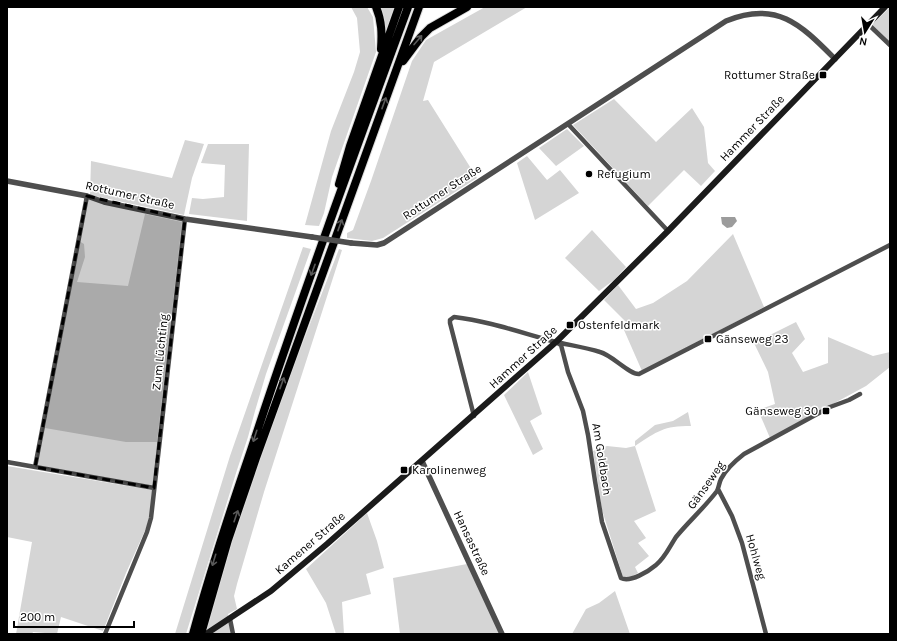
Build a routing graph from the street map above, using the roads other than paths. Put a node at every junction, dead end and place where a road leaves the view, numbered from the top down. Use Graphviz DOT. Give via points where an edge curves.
graph roads {
  1 [pos="376,7"];
  2 [pos="399,7"];
  3 [pos="408,7"];
  4 [pos="419,7"];
  5 [pos="467,7"];
  6 [pos="885,7"];
  7 [pos="868,24"];
  8 [pos="890,45"];
  9 [pos="835,59"];
  10 [pos="377,69"];
  11 [pos="395,72"];
  12 [pos="568,124"];
  13 [pos="7,181"];
  14 [pos="87,196"];
  15 [pos="185,218"];
  16 [pos="331,220"];
  17 [pos="668,231"];
  18 [pos="890,245"];
  19 [pos="556,342"];
  20 [pos="860,394"];
  21 [pos="474,416"];
  22 [pos="422,461"];
  23 [pos="7,462"];
  24 [pos="35,467"];
  25 [pos="154,488"];
  26 [pos="718,489"];
  27 [pos="624,580"];
  28 [pos="230,619"];
  29 [pos="105,634"];
  30 [pos="192,634"];
  31 [pos="201,634"];
  32 [pos="206,634"];
  33 [pos="233,634"];
  34 [pos="502,634"];
  35 [pos="766,634"];
  1 -- 10 [label="highway" via="382,34"];
  2 -- 10 [label="highway"];
  3 -- 16 [label="highway"];
  4 -- 11 [label="highway"];
  11 -- 5 [label="highway, one-way" via="430,28"];
  6 -- 7 [label="main road, Hammer Straße"];
  7 -- 8 [label="street"];
  7 -- 9 [label="main road, Hammer Straße"];
  9 -- 12 [label="street, Rottumer Straße" via="804,28 785,15 766,10 748,11 726,21"];
  9 -- 17 [label="main road, Hammer Straße"];
  10 -- 16 [label="highway" via="350,146"];
  31 -- 11 [label="highway, one-way" via="228,540 258,452"];
  12 -- 15 [label="street, Rottumer Straße, bridge" via="378,245"];
  12 -- 17 [label="street"];
  13 -- 14 [label="street, Rottumer Straße"];
  14 -- 15 [label="street, Rottumer Straße" via="104,202"];
  14 -- 24 [label="street"];
  15 -- 25 [label="street, Zum Lüchting"];
  16 -- 30 [label="highway, one-way" via="267,399"];
  17 -- 19 [label="main road, Hammer Straße"];
  18 -- 19 [label="street" via="639,374 634,374 601,352"];
  19 -- 21 [label="main road, Hammer Straße"];
  19 -- 21 [label="street" via="478,320 452,318 450,323"];
  19 -- 27 [label="street, Am Goldbach" via="561,345 583,411 602,522 621,578"];
  20 -- 26 [label="street, Gänseweg" via="830,407 744,454 727,471"];
  21 -- 22 [label="main road, Hammer Straße"];
  22 -- 28 [label="main road, Kamener Straße" via="271,591"];
  22 -- 34 [label="street, Hansastraße"];
  23 -- 24 [label="street"];
  24 -- 25 [label="street"];
  25 -- 29 [label="street, Zum Lüchting" via="152,518"];
  26 -- 27 [label="street, Gänseweg" via="677,536 658,564"];
  26 -- 35 [label="street, Hohlweg" via="742,543"];
  28 -- 32 [label="main road, Kamener Straße"];
  28 -- 33 [label="street"];
}
